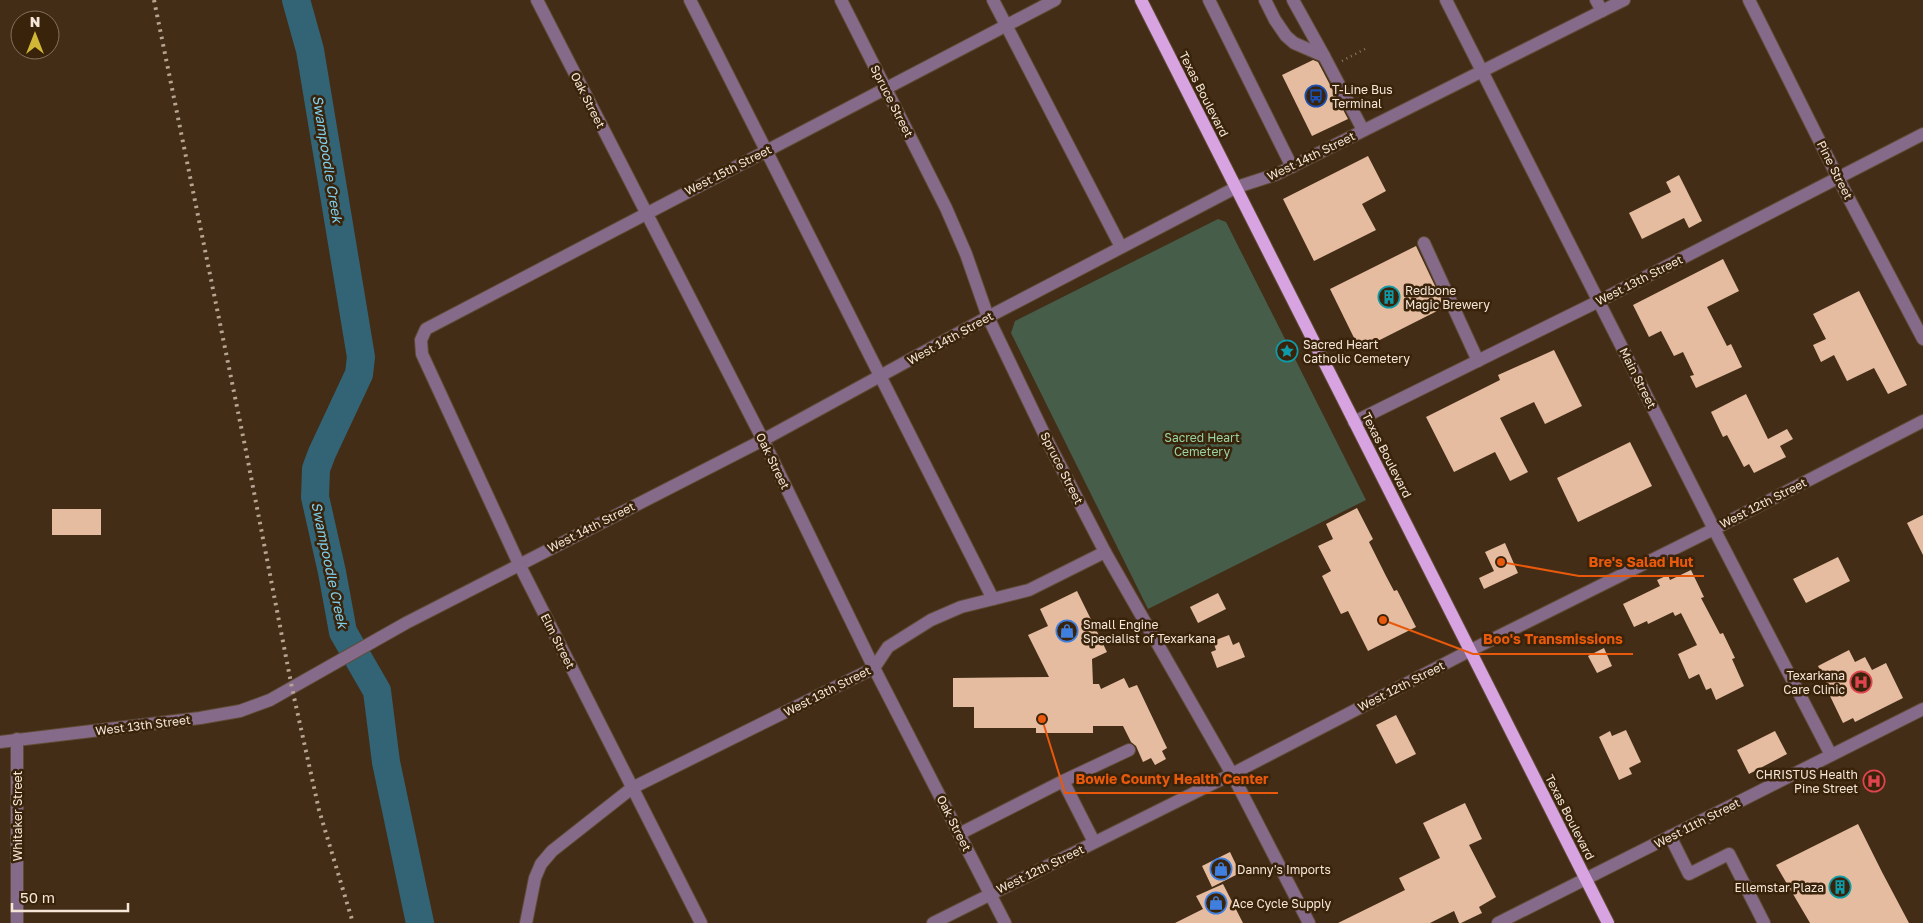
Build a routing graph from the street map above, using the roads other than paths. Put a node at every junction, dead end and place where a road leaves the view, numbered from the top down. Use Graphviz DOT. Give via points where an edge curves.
graph roads {
  1 [pos="537,0"];
  2 [pos="690,0"];
  3 [pos="841,0"];
  4 [pos="993,0"];
  5 [pos="1055,0"];
  6 [pos="1141,0"];
  7 [pos="1209,0"];
  8 [pos="1265,0"];
  9 [pos="1293,0"];
  10 [pos="1446,0"];
  11 [pos="1624,0"];
  12 [pos="1749,0"];
  13 [pos="1599,6"];
  14 [pos="1006,26"];
  15 [pos="1328,61"];
  16 [pos="1481,71"];
  17 [pos="886,88"];
  18 [pos="1363,130"];
  19 [pos="1923,134"];
  20 [pos="766,150"];
  21 [pos="1292,167"];
  22 [pos="1838,178"];
  23 [pos="1237,187"];
  24 [pos="646,213"];
  25 [pos="1424,243"];
  26 [pos="1121,247"];
  27 [pos="1599,301"];
  28 [pos="988,317"];
  29 [pos="1923,339"];
  30 [pos="422,354"];
  31 [pos="1478,361"];
  32 [pos="880,376"];
  33 [pos="1923,421"];
  34 [pos="1354,422"];
  35 [pos="763,440"];
  36 [pos="1714,529"];
  37 [pos="1105,552"];
  38 [pos="519,564"];
  39 [pos="993,599"];
  40 [pos="1471,650"];
  41 [pos="874,668"];
  42 [pos="283,692"];
  43 [pos="1923,709"];
  44 [pos="17,739"];
  45 [pos="0,742"];
  46 [pos="1129,750"];
  47 [pos="1831,755"];
  48 [pos="1232,774"];
  49 [pos="1063,781"];
  50 [pos="632,788"];
  51 [pos="959,834"];
  52 [pos="1670,836"];
  53 [pos="1094,842"];
  54 [pos="1585,878"];
  55 [pos="990,894"];
  56 [pos="17,923"];
  57 [pos="526,923"];
  58 [pos="701,923"];
  59 [pos="933,923"];
  60 [pos="1005,923"];
  61 [pos="1308,923"];
  62 [pos="1498,923"];
  63 [pos="1608,923"];
  64 [pos="1764,923"];
  1 -- 24 [label="street, Oak Street"];
  2 -- 20 [label="street"];
  3 -- 17 [label="street, Spruce Street"];
  4 -- 14 [label="street"];
  5 -- 14 [label="street, West 15th Street"];
  6 -- 23 [label="main road, Texas Boulevard"];
  7 -- 21 [label="street"];
  8 -- 15 [label="street" via="1286,36"];
  9 -- 15 [label="street"];
  10 -- 16 [label="street, Main Street"];
  11 -- 13 [label="street, West 14th Street"];
  12 -- 22 [label="street, Pine Street"];
  13 -- 16 [label="street, West 14th Street"];
  14 -- 17 [label="street, West 15th Street"];
  14 -- 26 [label="street"];
  15 -- 18 [label="street"];
  16 -- 18 [label="street, West 14th Street"];
  16 -- 27 [label="street, Main Street"];
  17 -- 20 [label="street, West 15th Street"];
  17 -- 28 [label="street, Spruce Street" via="958,234"];
  18 -- 21 [label="street, West 14th Street"];
  19 -- 22 [label="street, West 13th Street"];
  20 -- 24 [label="street, West 15th Street"];
  20 -- 32 [label="street"];
  21 -- 23 [label="street, West 14th Street"];
  22 -- 27 [label="street, West 13th Street"];
  22 -- 29 [label="street, Pine Street"];
  23 -- 26 [label="street, West 14th Street"];
  23 -- 34 [label="main road, Texas Boulevard"];
  24 -- 30 [label="street, West 15th Street" via="426,329 421,340"];
  24 -- 35 [label="street, Oak Street"];
  25 -- 31 [label="street"];
  26 -- 28 [label="street, West 14th Street"];
  27 -- 31 [label="street, West 13th Street"];
  27 -- 36 [label="street, Main Street"];
  28 -- 32 [label="street, West 14th Street"];
  28 -- 37 [label="street, Spruce Street"];
  30 -- 38 [label="street, Elm Street"];
  31 -- 34 [label="street, West 13th Street"];
  32 -- 35 [label="street, West 14th Street"];
  32 -- 39 [label="street"];
  33 -- 36 [label="street, West 12th Street"];
  34 -- 40 [label="main road, Texas Boulevard"];
  35 -- 38 [label="street, West 14th Street"];
  35 -- 41 [label="street, Oak Street"];
  36 -- 40 [label="street, West 12th Street"];
  36 -- 47 [label="street, Main Street"];
  37 -- 39 [label="street, West 13th Street" via="1029,590"];
  37 -- 48 [label="street, Spruce Street"];
  38 -- 42 [label="street, West 14th Street"];
  38 -- 50 [label="street, Elm Street"];
  39 -- 41 [label="street, West 13th Street" via="931,620 888,647"];
  40 -- 48 [label="street, West 12th Street"];
  40 -- 54 [label="main road, Texas Boulevard"];
  41 -- 50 [label="street, West 13th Street"];
  41 -- 51 [label="street, Oak Street"];
  42 -- 44 [label="street, West 13th Street" via="270,700 224,714"];
  43 -- 47 [label="street, West 11th Street"];
  44 -- 45 [label="street, West 13th Street"];
  44 -- 56 [label="street, Whitaker Street"];
  46 -- 49 [label="street"];
  47 -- 52 [label="street, West 11th Street"];
  48 -- 53 [label="street, West 12th Street"];
  48 -- 61 [label="street, Spruce Street"];
  49 -- 51 [label="street"];
  49 -- 53 [label="street"];
  50 -- 57 [label="street, West 13th Street" via="552,851 541,864"];
  50 -- 58 [label="street, Elm Street"];
  51 -- 55 [label="street, Oak Street"];
  52 -- 54 [label="street, West 11th Street"];
  52 -- 64 [label="street" via="1689,874 1729,854"];
  53 -- 55 [label="street, West 12th Street"];
  54 -- 62 [label="street, West 11th Street"];
  54 -- 63 [label="main road, Texas Boulevard"];
  55 -- 59 [label="street, West 12th Street"];
  55 -- 60 [label="street, Oak Street"];
}
